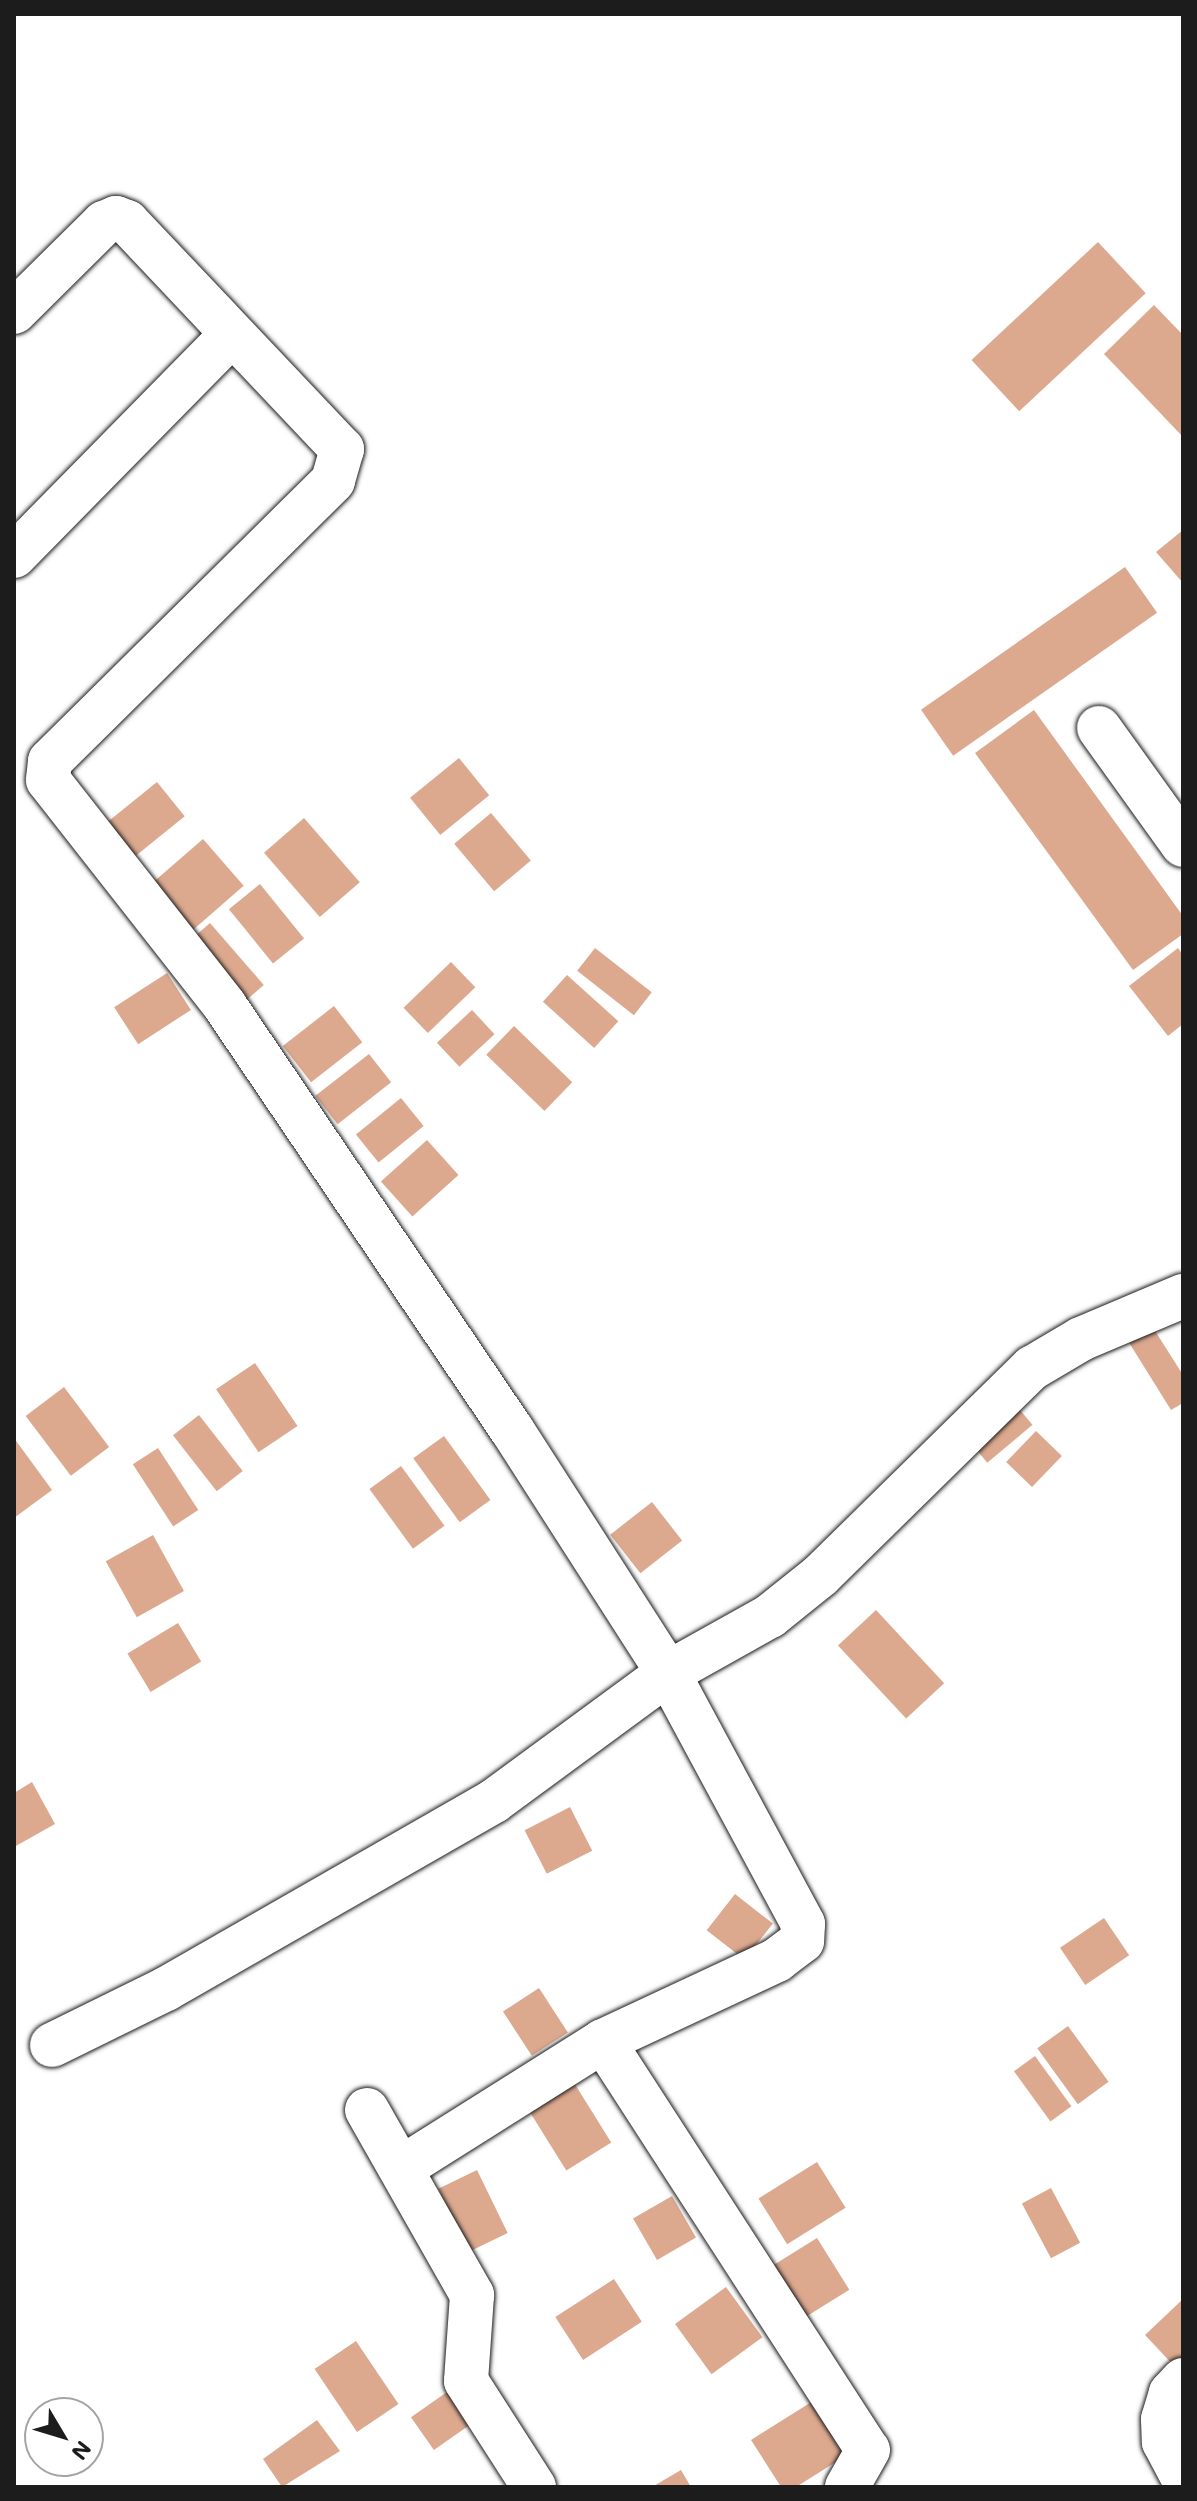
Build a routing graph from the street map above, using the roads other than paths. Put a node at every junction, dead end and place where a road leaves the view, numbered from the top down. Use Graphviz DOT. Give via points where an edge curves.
graph roads {
  1 [pos="22,286"];
  2 [pos="231,335"];
  3 [pos="14,556"];
  4 [pos="1099,728"];
  5 [pos="1183,845"];
  6 [pos="1183,1296"];
  7 [pos="668,1673"];
  8 [pos="603,2041"];
  9 [pos="52,2045"];
  10 [pos="367,2110"];
  11 [pos="401,2168"];
  12 [pos="1183,2380"];
  13 [pos="1183,2477"];
  14 [pos="534,2487"];
  15 [pos="847,2487"];
  1 -- 2 [label="street" via="116,218 127,222"];
  2 -- 3 [label="street"];
  2 -- 7 [label="street" via="339,445 343,455 338,473 50,761 48,780 225,1006 486,1390"];
  4 -- 5 [label="street"];
  6 -- 7 [label="street" via="1081,1339 1032,1368 968,1425 914,1487 821,1575 770,1616"];
  7 -- 8 [label="street" via="803,1924 802,1941 777,1960"];
  7 -- 9 [label="street" via="494,1801 166,1989"];
  8 -- 11 [label="street"];
  8 -- 15 [label="street" via="868,2450"];
  10 -- 11 [label="street"];
  11 -- 14 [label="street" via="472,2295 466,2381"];
  12 -- 13 [label="street" via="1171,2393 1163,2419 1164,2442"];
}
